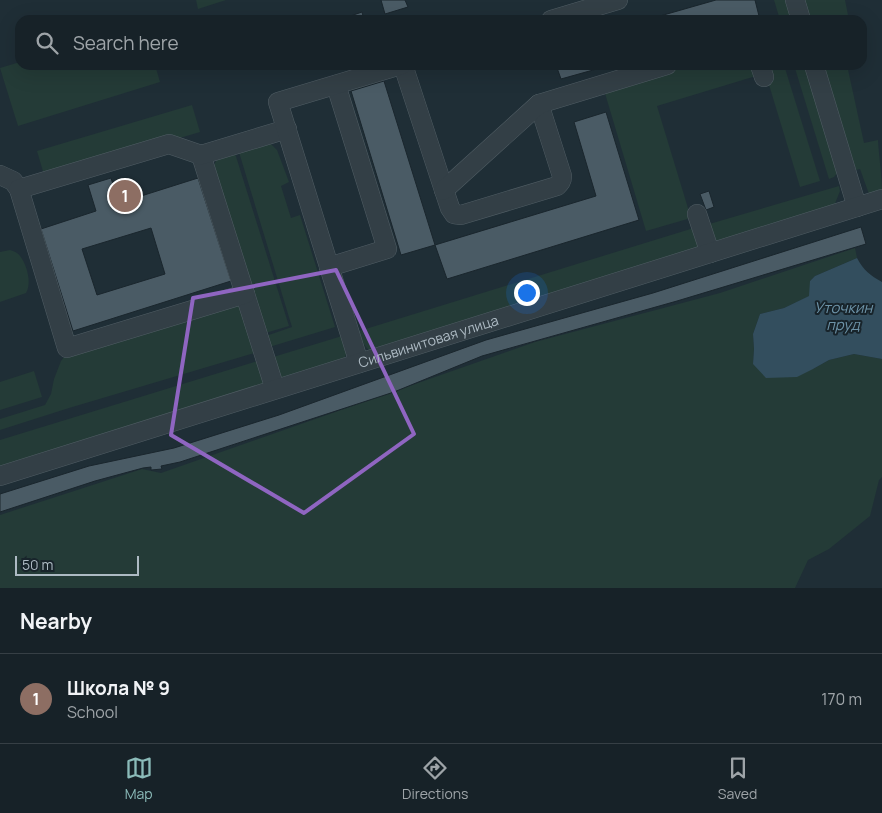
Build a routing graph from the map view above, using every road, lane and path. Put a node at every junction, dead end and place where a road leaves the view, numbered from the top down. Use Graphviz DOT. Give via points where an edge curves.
graph roads {
  1 [pos="618,0"];
  2 [pos="795,0"];
  3 [pos="587,4"];
  4 [pos="562,15"];
  5 [pos="800,15"];
  6 [pos="385,70"];
  7 [pos="404,70"];
  8 [pos="651,70"];
  9 [pos="816,70"];
  10 [pos="336,84"];
  11 [pos="539,104"];
  12 [pos="287,129"];
  13 [pos="201,155"];
  14 [pos="0,175"];
  15 [pos="19,189"];
  16 [pos="444,190"];
  17 [pos="882,199"];
  18 [pos="857,207"];
  19 [pos="697,214"];
  20 [pos="710,253"];
  21 [pos="329,267"];
  22 [pos="245,294"];
  23 [pos="359,363"];
  24 [pos="275,390"];
  25 [pos="0,476"];
  1 -- 3 [label="street"];
  2 -- 5 [label="street"];
  3 -- 4 [label="street"];
  6 -- 10 [label="street"];
  7 -- 16 [label="street"];
  8 -- 11 [label="street"];
  9 -- 18 [label="street"];
  10 -- 12 [label="street" via="278,102"];
  10 -- 21 [label="street" via="386,249"];
  11 -- 16 [label="street"];
  11 -- 16 [label="street" via="562,176 557,186 461,215 454,214"];
  12 -- 13 [label="street"];
  12 -- 21 [label="street"];
  13 -- 15 [label="street" via="169,144"];
  13 -- 22 [label="street"];
  14 -- 15 [label="street" via="13,181"];
  15 -- 22 [label="street" via="67,348"];
  17 -- 18 [label="street, Сильвинитовая улица"];
  18 -- 20 [label="street, Сильвинитовая улица"];
  19 -- 20 [label="street"];
  20 -- 23 [label="street, Сильвинитовая улица"];
  21 -- 23 [label="street"];
  22 -- 24 [label="street"];
  23 -- 24 [label="street, Сильвинитовая улица"];
  24 -- 25 [label="street, Сильвинитовая улица"];
}
